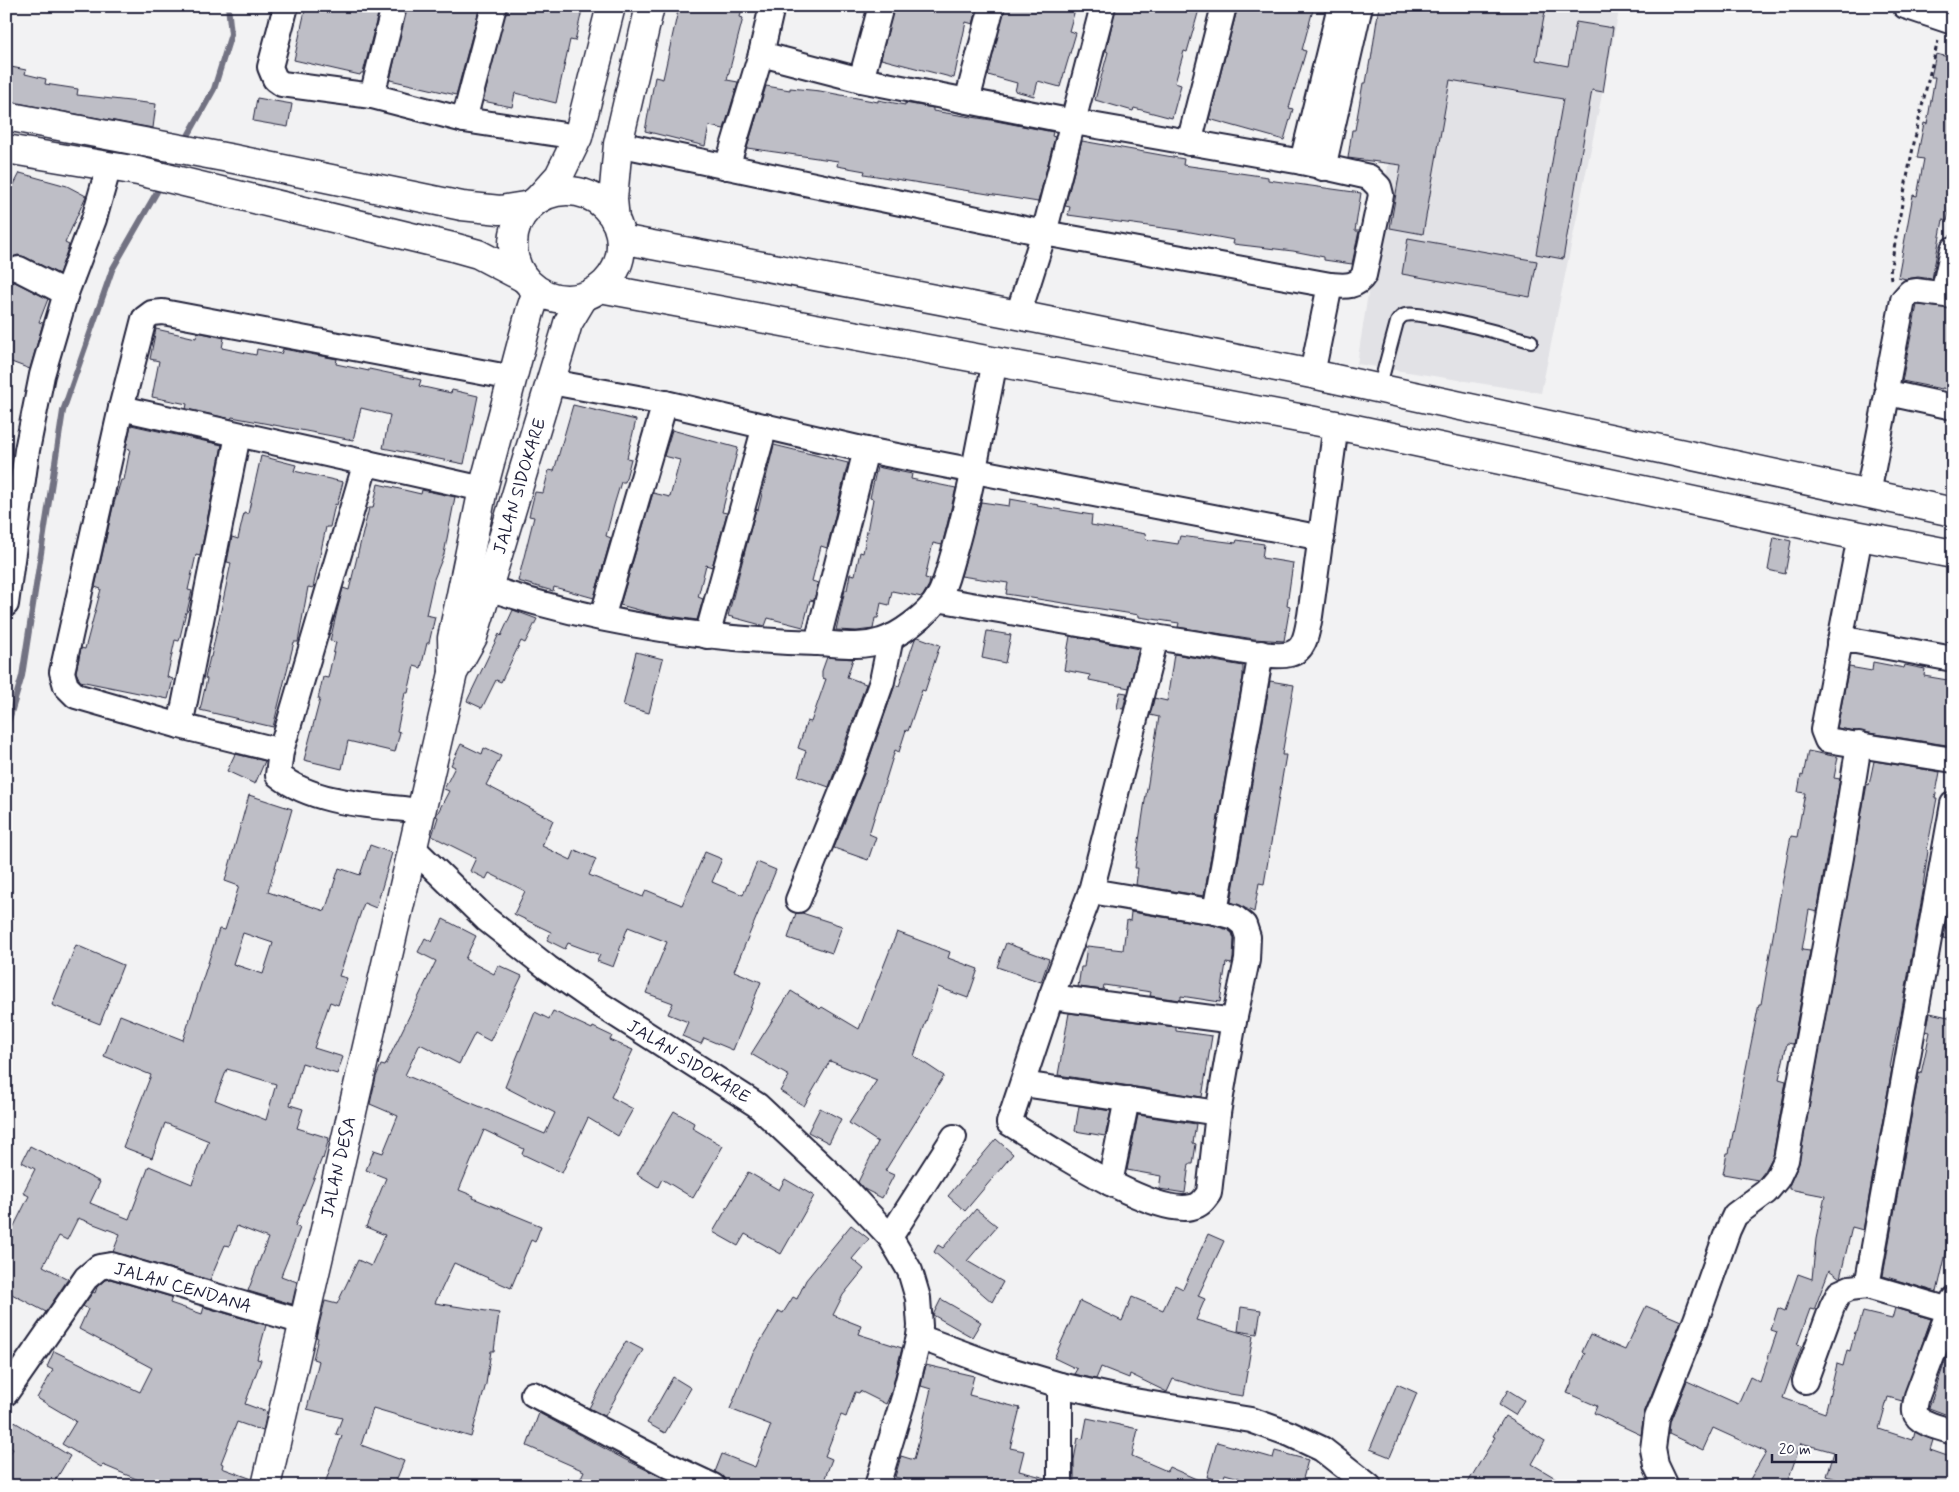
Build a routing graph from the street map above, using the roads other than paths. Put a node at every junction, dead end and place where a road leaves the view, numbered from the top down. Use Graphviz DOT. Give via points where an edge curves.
graph roads {
  1 [pos="286,6"];
  2 [pos="394,6"];
  3 [pos="494,6"];
  4 [pos="611,6"];
  5 [pos="650,6"];
  6 [pos="772,6"];
  7 [pos="882,6"];
  8 [pos="992,6"];
  9 [pos="1104,6"];
  10 [pos="1224,6"];
  11 [pos="1340,6"];
  12 [pos="1360,6"];
  13 [pos="1905,6"];
  14 [pos="1948,16"];
  15 [pos="760,54"];
  16 [pos="861,80"];
  17 [pos="372,96"];
  18 [pos="967,101"];
  19 [pos="6,116"];
  20 [pos="464,120"];
  21 [pos="1074,122"];
  22 [pos="578,137"];
  23 [pos="1189,143"];
  24 [pos="618,144"];
  25 [pos="6,149"];
  26 [pos="1312,165"];
  27 [pos="109,166"];
  28 [pos="727,167"];
  29 [pos="535,201"];
  30 [pos="618,230"];
  31 [pos="1044,233"];
  32 [pos="1953,249"];
  33 [pos="19,269"];
  34 [pos="530,284"];
  35 [pos="1330,285"];
  36 [pos="66,293"];
  37 [pos="592,293"];
  38 [pos="1948,295"];
  39 [pos="1018,315"];
  40 [pos="1531,341"];
  41 [pos="995,361"];
  42 [pos="1312,374"];
  43 [pos="513,378"];
  44 [pos="551,382"];
  45 [pos="1379,389"];
  46 [pos="1888,390"];
  47 [pos="665,404"];
  48 [pos="1953,407"];
  49 [pos="121,408"];
  50 [pos="1336,425"];
  51 [pos="1543,425"];
  52 [pos="765,426"];
  53 [pos="238,435"];
  54 [pos="866,450"];
  55 [pos="366,462"];
  56 [pos="1536,467"];
  57 [pos="973,471"];
  58 [pos="484,490"];
  59 [pos="1868,494"];
  60 [pos="1953,512"];
  61 [pos="1860,536"];
  62 [pos="1322,538"];
  63 [pos="1953,554"];
  64 [pos="488,588"];
  65 [pos="937,599"];
  66 [pos="6,604"];
  67 [pos="602,618"];
  68 [pos="707,636"];
  69 [pos="891,637"];
  70 [pos="1156,637"];
  71 [pos="817,643"];
  72 [pos="1839,643"];
  73 [pos="1261,653"];
  74 [pos="1953,659"];
  75 [pos="453,673"];
  76 [pos="180,726"];
  77 [pos="1859,744"];
  78 [pos="281,751"];
  79 [pos="1953,760"];
  80 [pos="1953,804"];
  81 [pos="420,811"];
  82 [pos="412,848"];
  83 [pos="1091,891"];
  84 [pos="798,900"];
  85 [pos="1216,912"];
  86 [pos="1051,998"];
  87 [pos="1234,1021"];
  88 [pos="1023,1084"];
  89 [pos="1127,1099"];
  90 [pos="1218,1113"];
  91 [pos="954,1137"];
  92 [pos="1110,1183"];
  93 [pos="890,1237"];
  94 [pos="1858,1287"];
  95 [pos="1951,1307"];
  96 [pos="303,1322"];
  97 [pos="919,1337"];
  98 [pos="1805,1381"];
  99 [pos="1060,1385"];
  100 [pos="6,1394"];
  101 [pos="534,1394"];
  102 [pos="1953,1432"];
  103 [pos="266,1486"];
  104 [pos="713,1486"];
  105 [pos="877,1486"];
  106 [pos="1060,1486"];
  107 [pos="1369,1486"];
  108 [pos="1666,1486"];
  1 -- 17 [label="street" via="270,67 275,79 282,84"];
  2 -- 17 [label="street"];
  3 -- 20 [label="street"];
  4 -- 22 [label="main road"];
  5 -- 24 [label="main road"];
  6 -- 15 [label="street"];
  7 -- 16 [label="street"];
  8 -- 18 [label="street"];
  9 -- 21 [label="street"];
  10 -- 23 [label="street"];
  11 -- 26 [label="street"];
  12 -- 26 [label="street"];
  13 -- 14 [label="street"];
  15 -- 16 [label="street"];
  15 -- 28 [label="street"];
  16 -- 18 [label="street"];
  17 -- 20 [label="street"];
  18 -- 21 [label="street"];
  19 -- 29 [label="main road" via="462,206 500,210"];
  20 -- 22 [label="street"];
  21 -- 23 [label="street"];
  21 -- 31 [label="street"];
  22 -- 29 [label="main road" via="560,176"];
  23 -- 26 [label="street"];
  24 -- 28 [label="street"];
  24 -- 30 [label="main road" via="613,199"];
  25 -- 27 [label="main road"];
  26 -- 35 [label="street" via="1369,177 1379,187 1381,195 1364,275 1351,285"];
  27 -- 34 [label="main road" via="213,188 478,254"];
  27 -- 36 [label="street" via="94,219"];
  28 -- 31 [label="street"];
  29 -- 30 [label="main road" via="561,191 577,191 605,206"];
  29 -- 34 [label="main road" via="516,224 512,242 514,260"];
  30 -- 37 [label="main road" via="620,257 613,273"];
  30 -- 39 [label="main road"];
  31 -- 35 [label="street"];
  31 -- 39 [label="street"];
  32 -- 38 [label="street"];
  33 -- 36 [label="street"];
  34 -- 37 [label="main road" via="552,298 567,300"];
  34 -- 43 [label="main road, JALAN SIDOKARE" via="530,312"];
  35 -- 42 [label="street"];
  36 -- 66 [label="street" via="34,412"];
  37 -- 41 [label="main road"];
  37 -- 44 [label="main road, JALAN SIDOKARE" via="568,323"];
  38 -- 46 [label="street" via="1910,292 1902,304"];
  39 -- 42 [label="main road"];
  40 -- 45 [label="lane" via="1407,314 1397,322"];
  41 -- 50 [label="main road"];
  41 -- 57 [label="street"];
  42 -- 45 [label="main road"];
  43 -- 49 [label="street" via="172,314 152,313 144,319"];
  43 -- 58 [label="main road, JALAN SIDOKARE"];
  44 -- 47 [label="street"];
  44 -- 64 [label="main road, JALAN SIDOKARE"];
  45 -- 51 [label="main road"];
  46 -- 48 [label="street" via="1893,394"];
  46 -- 59 [label="street"];
  47 -- 52 [label="street"];
  47 -- 67 [label="street"];
  49 -- 53 [label="street"];
  49 -- 76 [label="street" via="62,672 66,686 76,696"];
  50 -- 56 [label="main road"];
  50 -- 62 [label="street"];
  51 -- 56 [label="main road"];
  51 -- 59 [label="main road"];
  52 -- 54 [label="street"];
  52 -- 68 [label="street"];
  53 -- 55 [label="street"];
  53 -- 76 [label="street"];
  54 -- 57 [label="street"];
  54 -- 71 [label="street"];
  55 -- 58 [label="street"];
  55 -- 78 [label="street"];
  56 -- 61 [label="main road"];
  57 -- 62 [label="street"];
  57 -- 65 [label="street" via="959,533"];
  58 -- 75 [label="main road, JALAN SIDOKARE" via="452,638"];
  59 -- 60 [label="main road"];
  61 -- 63 [label="main road"];
  61 -- 72 [label="street"];
  62 -- 73 [label="street" via="1305,640 1300,649 1291,654"];
  64 -- 67 [label="street"];
  64 -- 75 [label="main road, JALAN SIDOKARE" via="473,637"];
  65 -- 69 [label="street" via="912,624"];
  65 -- 70 [label="street"];
  67 -- 68 [label="street"];
  68 -- 71 [label="street"];
  69 -- 71 [label="street" via="863,645"];
  69 -- 84 [label="street" via="879,690"];
  70 -- 73 [label="street"];
  70 -- 83 [label="street"];
  72 -- 74 [label="street" via="1856,642"];
  72 -- 77 [label="street" via="1823,730 1827,740"];
  73 -- 85 [label="street"];
  75 -- 81 [label="main road, JALAN SIDOKARE"];
  76 -- 78 [label="street"];
  77 -- 79 [label="street"];
  77 -- 108 [label="street" via="1786,1160 1766,1192 1735,1215 1657,1418 1653,1449"];
  78 -- 81 [label="street" via="278,775 290,785 344,802"];
  80 -- 94 [label="street"];
  81 -- 82 [label="main road, JALAN SIDOKARE"];
  82 -- 93 [label="street, JALAN SIDOKARE" via="486,918 548,968 757,1104 838,1181"];
  82 -- 96 [label="main road, JALAN DESA"];
  83 -- 85 [label="street"];
  83 -- 86 [label="street"];
  85 -- 87 [label="street" via="1234,917 1244,925 1248,937 1247,960"];
  86 -- 87 [label="street"];
  86 -- 88 [label="street"];
  87 -- 90 [label="street"];
  88 -- 89 [label="street"];
  88 -- 92 [label="street" via="1009,1123"];
  89 -- 90 [label="street"];
  89 -- 92 [label="street"];
  90 -- 92 [label="street" via="1209,1193 1202,1204 1177,1208 1146,1200"];
  91 -- 93 [label="street"];
  93 -- 97 [label="street, JALAN SIDOKARE" via="910,1271 918,1298"];
  94 -- 95 [label="street"];
  94 -- 98 [label="street" via="1840,1293"];
  95 -- 102 [label="street" via="1915,1407 1916,1414 1923,1421"];
  96 -- 100 [label="street, JALAN CENDANA" via="111,1265 99,1267 86,1278"];
  96 -- 103 [label="main road, JALAN DESA"];
  97 -- 99 [label="street"];
  97 -- 105 [label="street, JALAN SIDOKARE"];
  99 -- 106 [label="street"];
  99 -- 107 [label="street" via="1250,1420 1322,1449"];
  101 -- 104 [label="street"];
}
